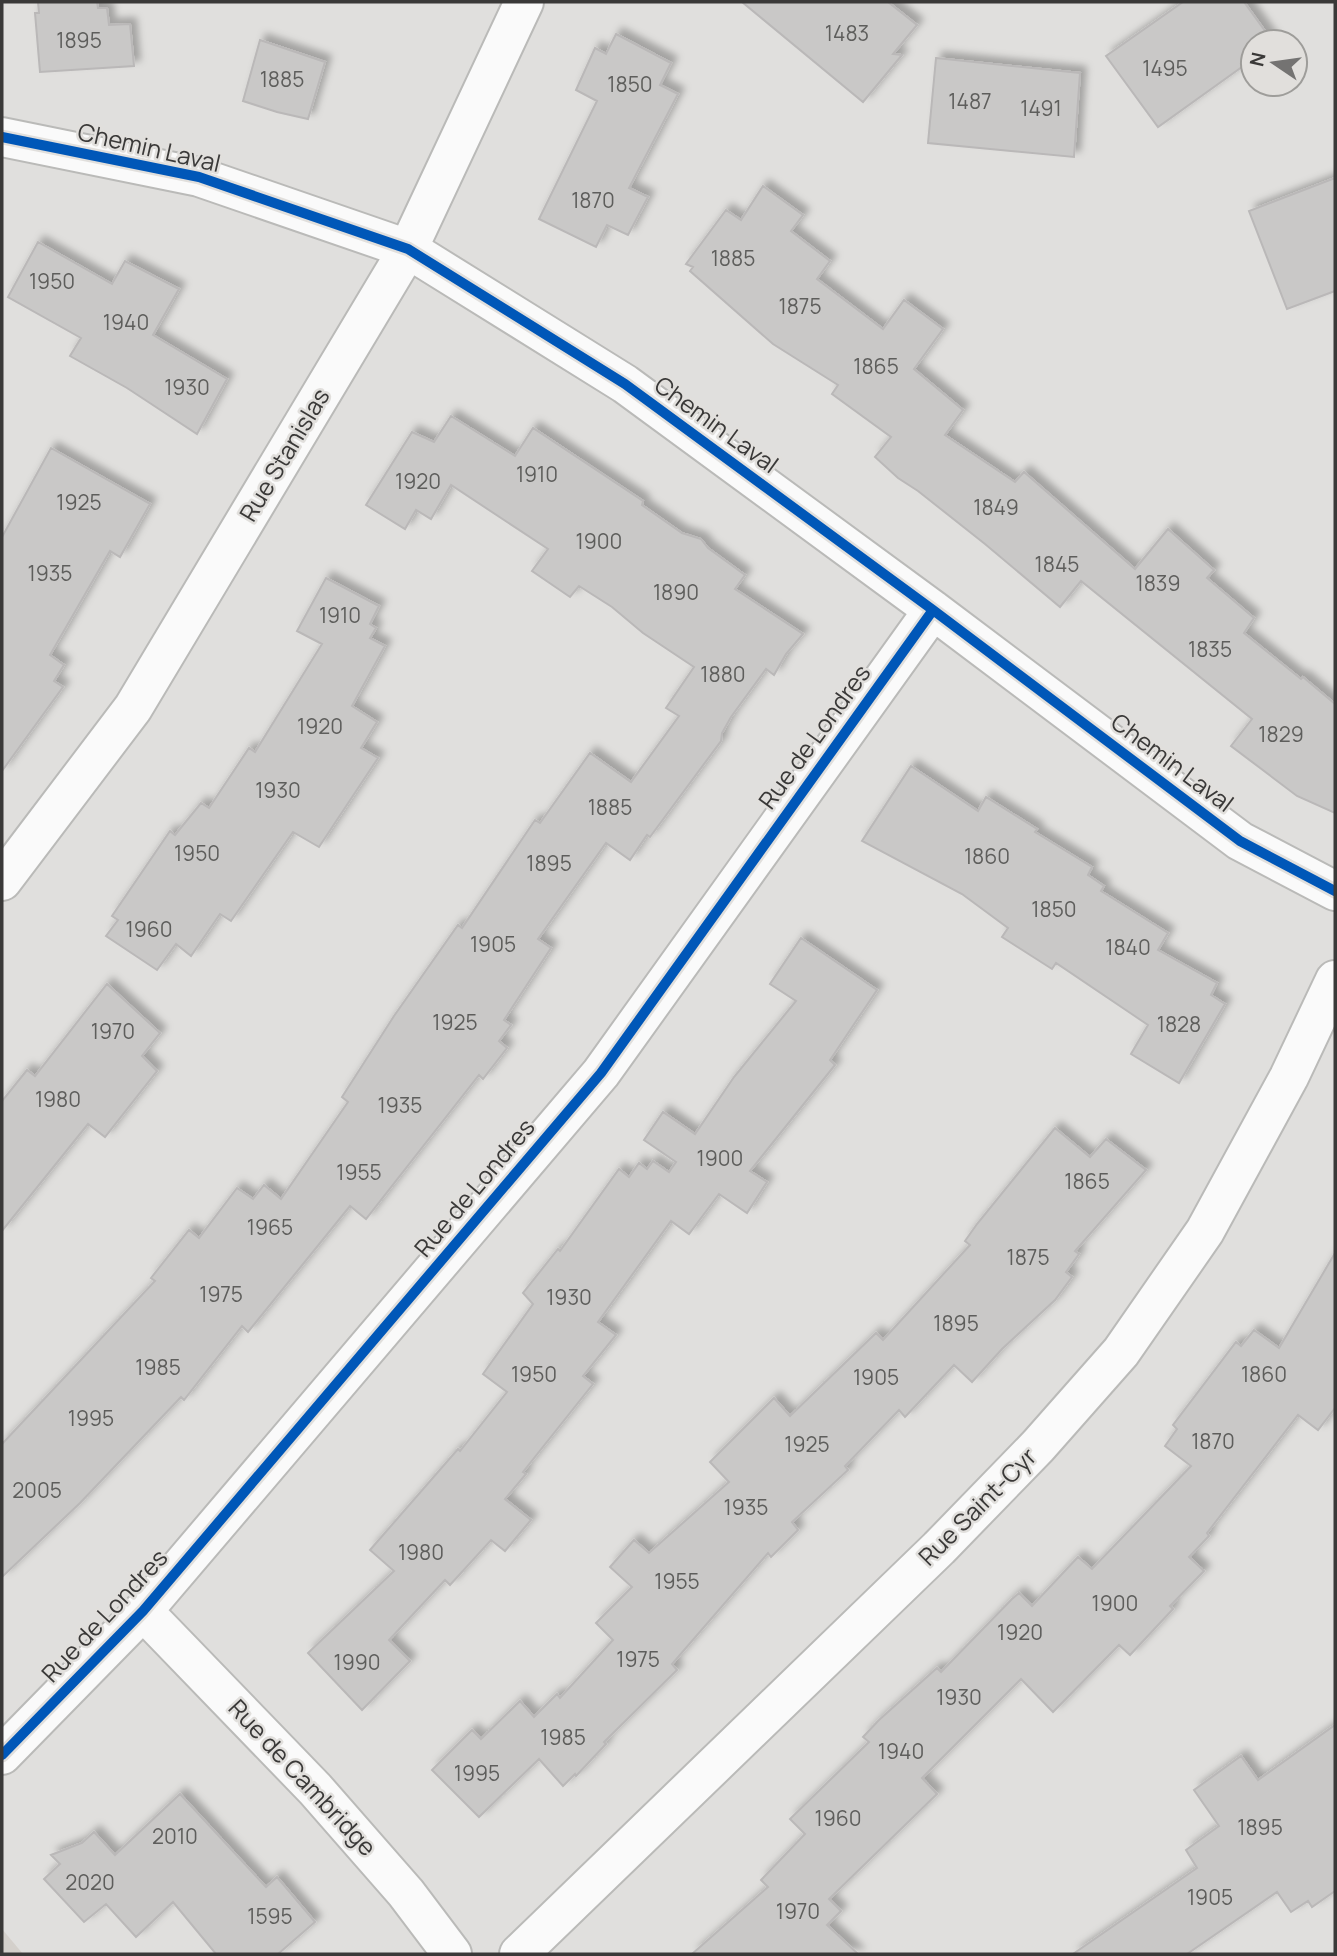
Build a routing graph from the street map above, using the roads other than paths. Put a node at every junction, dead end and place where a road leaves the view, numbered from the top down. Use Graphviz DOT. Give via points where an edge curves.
graph roads {
  1 [pos="524,2"];
  2 [pos="2,137"];
  3 [pos="408,249"];
  4 [pos="933,610"];
  5 [pos="2,881"];
  6 [pos="1335,891"];
  7 [pos="1335,980"];
  8 [pos="143,1611"];
  9 [pos="2,1755"];
  10 [pos="452,1954"];
  11 [pos="519,1954"];
  1 -- 3 [label="street, Rue Stanislas"];
  2 -- 3 [label="street, Chemin Laval" via="199,177"];
  3 -- 4 [label="street, Chemin Laval" via="625,384"];
  3 -- 5 [label="street, Rue Stanislas" via="133,708"];
  4 -- 6 [label="street, Chemin Laval" via="1240,841"];
  4 -- 8 [label="street, Rue de Londres" via="601,1073"];
  7 -- 11 [label="street, Rue Saint-Cyr" via="1289,1077 1205,1231 1121,1352 939,1548"];
  8 -- 9 [label="street, Rue de Londres"];
  8 -- 10 [label="street, Rue de Cambridge" via="315,1788"];
}
